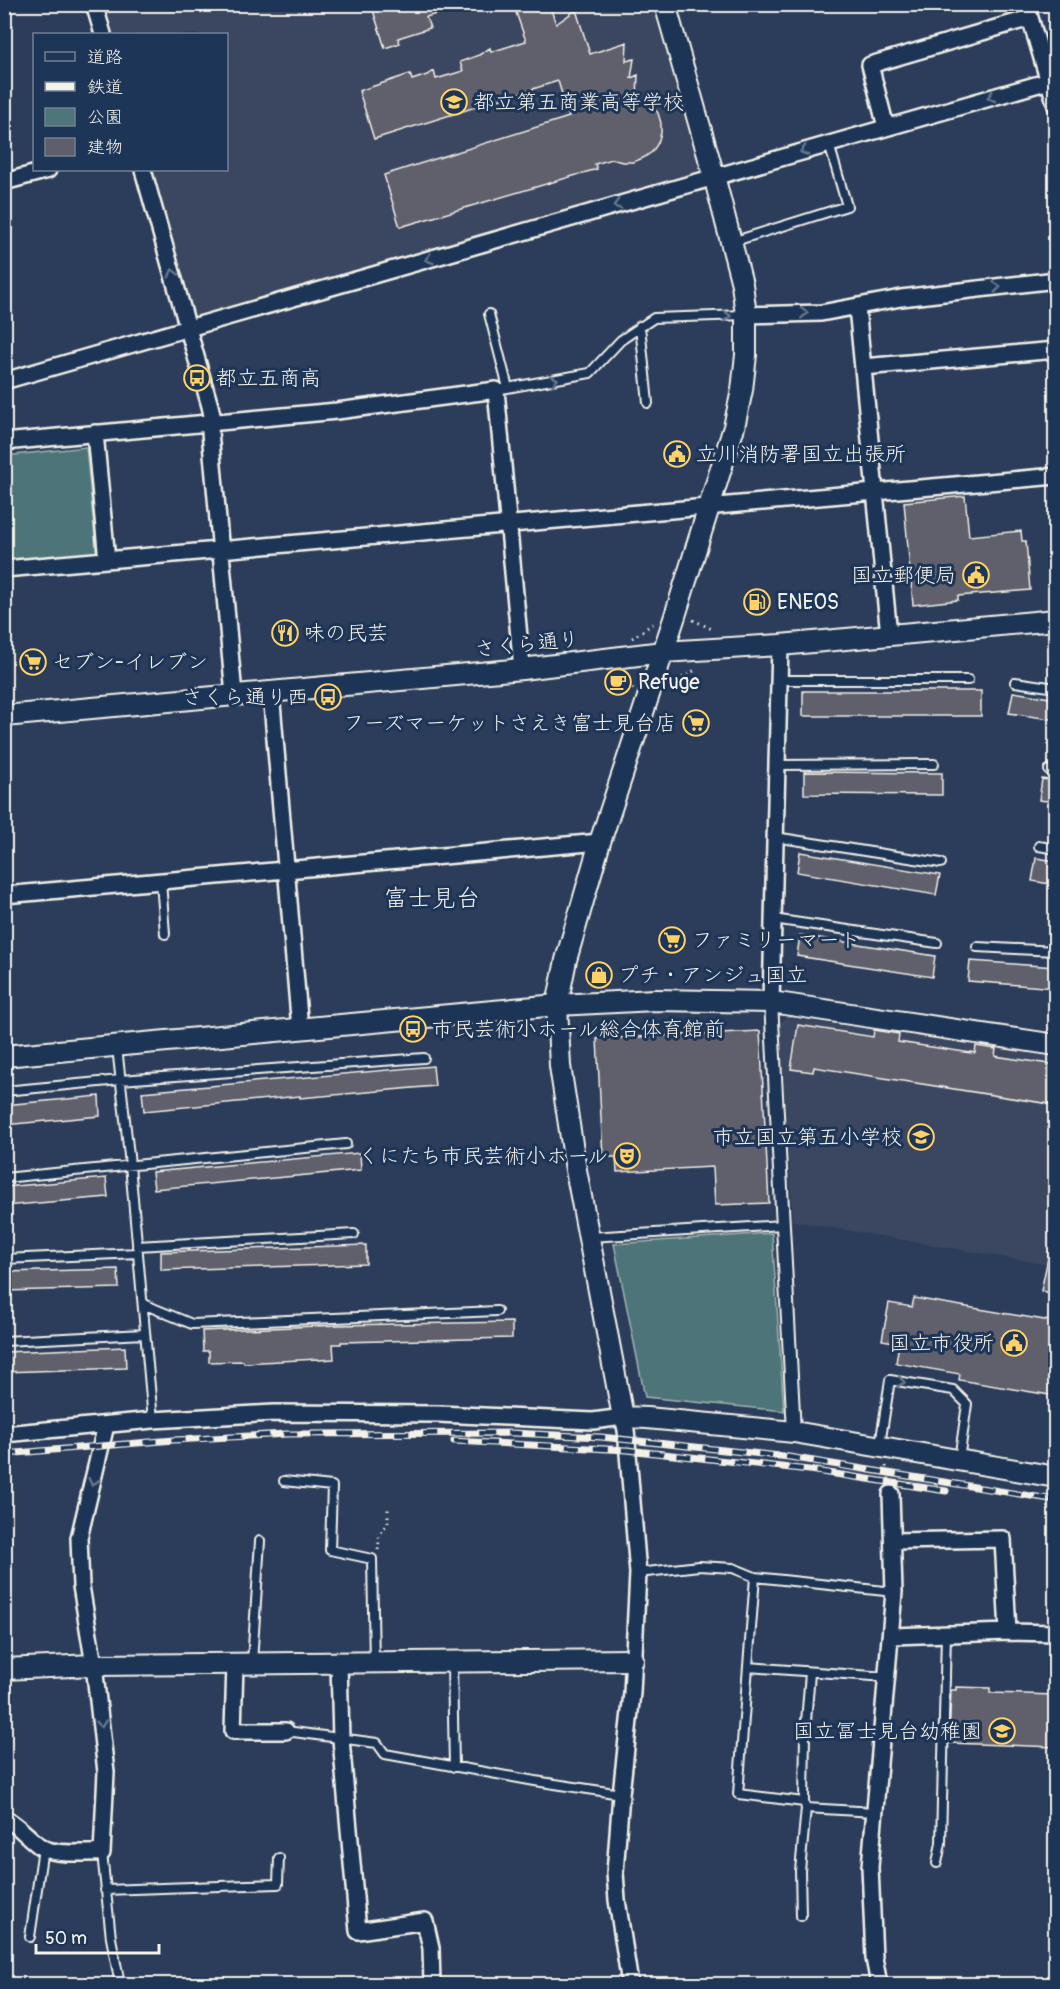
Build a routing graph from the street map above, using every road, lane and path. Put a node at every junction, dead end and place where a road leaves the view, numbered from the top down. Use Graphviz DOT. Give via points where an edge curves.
graph roads {
  1 [pos="94,4"];
  2 [pos="664,4"];
  3 [pos="1028,11"];
  4 [pos="103,33"];
  5 [pos="1052,80"];
  6 [pos="1056,106"];
  7 [pos="886,127"];
  8 [pos="829,144"];
  9 [pos="44,171"];
  10 [pos="142,171"];
  11 [pos="714,176"];
  12 [pos="4,182"];
  13 [pos="732,242"];
  14 [pos="1056,280"];
  15 [pos="857,308"];
  16 [pos="489,314"];
  17 [pos="746,315"];
  18 [pos="640,326"];
  19 [pos="189,329"];
  20 [pos="1056,350"];
  21 [pos="863,367"];
  22 [pos="4,381"];
  23 [pos="502,389"];
  24 [pos="648,403"];
  25 [pos="212,423"];
  26 [pos="95,433"];
  27 [pos="4,442"];
  28 [pos="1056,476"];
  29 [pos="875,493"];
  30 [pos="709,506"];
  31 [pos="509,524"];
  32 [pos="220,550"];
  33 [pos="107,560"];
  34 [pos="4,569"];
  35 [pos="660,619"];
  36 [pos="690,619"];
  37 [pos="1056,620"];
  38 [pos="707,627"];
  39 [pos="889,635"];
  40 [pos="632,638"];
  41 [pos="780,645"];
  42 [pos="663,652"];
  43 [pos="699,668"];
  44 [pos="522,669"];
  45 [pos="779,680"];
  46 [pos="968,680"];
  47 [pos="1015,682"];
  48 [pos="666,688"];
  49 [pos="1056,688"];
  50 [pos="271,692"];
  51 [pos="234,695"];
  52 [pos="4,716"];
  53 [pos="934,764"];
  54 [pos="777,765"];
  55 [pos="775,837"];
  56 [pos="600,842"];
  57 [pos="1039,846"];
  58 [pos="1056,849"];
  59 [pos="941,863"];
  60 [pos="285,870"];
  61 [pos="161,881"];
  62 [pos="4,895"];
  63 [pos="773,919"];
  64 [pos="165,934"];
  65 [pos="937,943"];
  66 [pos="977,947"];
  67 [pos="1056,951"];
  68 [pos="771,1002"];
  69 [pos="557,1005"];
  70 [pos="300,1029"];
  71 [pos="116,1045"];
  72 [pos="1056,1045"];
  73 [pos="4,1056"];
  74 [pos="424,1058"];
  75 [pos="120,1080"];
  76 [pos="4,1091"];
  77 [pos="346,1144"];
  78 [pos="130,1165"];
  79 [pos="4,1178"];
  80 [pos="783,1225"];
  81 [pos="354,1234"];
  82 [pos="588,1238"];
  83 [pos="138,1250"];
  84 [pos="4,1259"];
  85 [pos="143,1304"];
  86 [pos="497,1311"];
  87 [pos="145,1334"];
  88 [pos="4,1341"];
  89 [pos="623,1417"];
  90 [pos="153,1420"];
  91 [pos="106,1425"];
  92 [pos="794,1432"];
  93 [pos="4,1434"];
  94 [pos="882,1447"];
  95 [pos="959,1461"];
  96 [pos="1056,1477"];
  97 [pos="284,1481"];
  98 [pos="891,1494"];
  99 [pos="388,1507"];
  100 [pos="260,1541"];
  101 [pos="893,1541"];
  102 [pos="372,1559"];
  103 [pos="638,1573"];
  104 [pos="755,1577"];
  105 [pos="894,1592"];
  106 [pos="1008,1632"];
  107 [pos="1056,1633"];
  108 [pos="946,1634"];
  109 [pos="892,1636"];
  110 [pos="633,1660"];
  111 [pos="452,1662"];
  112 [pos="339,1663"];
  113 [pos="374,1663"];
  114 [pos="243,1664"];
  115 [pos="94,1665"];
  116 [pos="747,1667"];
  117 [pos="4,1669"];
  118 [pos="810,1673"];
  119 [pos="886,1677"];
  120 [pos="286,1731"];
  121 [pos="341,1739"];
  122 [pos="454,1767"];
  123 [pos="621,1794"];
  124 [pos="805,1805"];
  125 [pos="876,1812"];
  126 [pos="4,1818"];
  127 [pos="43,1848"];
  128 [pos="102,1853"];
  129 [pos="279,1858"];
  130 [pos="937,1863"];
  131 [pos="105,1890"];
  132 [pos="801,1916"];
  133 [pos="30,1937"];
  134 [pos="120,1984"];
  135 [pos="432,1984"];
  136 [pos="630,1984"];
  137 [pos="879,1984"];
  1 -- 4 [label="street"];
  2 -- 11 [label="street"];
  3 -- 5 [label="street"];
  3 -- 7 [label="street" via="870,65"];
  5 -- 6 [label="street"];
  5 -- 7 [label="street, one-way"];
  7 -- 8 [label="street"];
  8 -- 11 [label="street, one-way"];
  8 -- 13 [label="lane" via="847,206"];
  9 -- 12 [label="street"];
  19 -- 10 [label="street, one-way"];
  11 -- 13 [label="street"];
  11 -- 19 [label="street, one-way"];
  13 -- 17 [label="street"];
  15 -- 14 [label="street, one-way" via="901,298"];
  17 -- 15 [label="street, one-way"];
  15 -- 21 [label="street"];
  16 -- 23 [label="lane"];
  18 -- 17 [label="lane, one-way" via="654,318"];
  17 -- 30 [label="street" via="740,399"];
  23 -- 18 [label="lane, one-way" via="590,373"];
  18 -- 24 [label="lane"];
  19 -- 22 [label="street"];
  19 -- 25 [label="street"];
  20 -- 21 [label="street"];
  21 -- 29 [label="street"];
  23 -- 25 [label="street"];
  23 -- 31 [label="street"];
  25 -- 26 [label="street"];
  25 -- 32 [label="street"];
  26 -- 27 [label="street"];
  26 -- 33 [label="street"];
  28 -- 29 [label="street"];
  29 -- 30 [label="street"];
  29 -- 39 [label="street"];
  30 -- 31 [label="street"];
  30 -- 42 [label="street"];
  31 -- 32 [label="street"];
  31 -- 44 [label="street"];
  32 -- 33 [label="street"];
  32 -- 51 [label="street"];
  33 -- 34 [label="street"];
  35 -- 40 [label="path"];
  36 -- 38 [label="path"];
  37 -- 39 [label="street, さくら通り"];
  39 -- 41 [label="street, さくら通り"];
  41 -- 42 [label="street, さくら通り"];
  41 -- 45 [label="street"];
  42 -- 44 [label="street, さくら通り"];
  42 -- 56 [label="street"];
  43 -- 48 [label="path"];
  44 -- 50 [label="street, さくら通り"];
  45 -- 46 [label="lane"];
  45 -- 54 [label="street"];
  47 -- 49 [label="lane"];
  50 -- 51 [label="street, さくら通り"];
  50 -- 60 [label="street"];
  51 -- 52 [label="street, さくら通り"];
  53 -- 54 [label="lane"];
  54 -- 55 [label="street"];
  55 -- 59 [label="lane"];
  55 -- 63 [label="street"];
  56 -- 60 [label="street"];
  56 -- 69 [label="street"];
  57 -- 58 [label="lane"];
  60 -- 61 [label="street"];
  60 -- 70 [label="street"];
  61 -- 62 [label="street"];
  61 -- 64 [label="lane"];
  63 -- 65 [label="lane"];
  63 -- 68 [label="street"];
  66 -- 67 [label="lane"];
  68 -- 69 [label="street" via="655,1000"];
  68 -- 72 [label="street"];
  68 -- 80 [label="street"];
  69 -- 70 [label="street"];
  69 -- 82 [label="street" via="560,1066"];
  70 -- 71 [label="street"];
  71 -- 73 [label="street"];
  71 -- 75 [label="lane"];
  74 -- 75 [label="lane"];
  75 -- 76 [label="lane"];
  75 -- 78 [label="lane"];
  77 -- 78 [label="lane"];
  78 -- 79 [label="lane"];
  78 -- 83 [label="lane"];
  80 -- 82 [label="lane"];
  80 -- 92 [label="street"];
  81 -- 83 [label="lane"];
  82 -- 89 [label="street"];
  83 -- 84 [label="lane"];
  83 -- 85 [label="lane"];
  85 -- 86 [label="lane" via="192,1324"];
  85 -- 87 [label="lane"];
  87 -- 88 [label="lane"];
  87 -- 90 [label="lane"];
  89 -- 90 [label="street" via="593,1421 438,1414 274,1413"];
  89 -- 92 [label="street"];
  89 -- 103 [label="street"];
  90 -- 91 [label="street"];
  91 -- 93 [label="street"];
  91 -- 115 [label="street, one-way" via="79,1538 81,1586"];
  92 -- 94 [label="street"];
  94 -- 95 [label="street"];
  94 -- 95 [label="lane, one-way" via="890,1380 953,1390 967,1404"];
  94 -- 98 [label="path"];
  95 -- 96 [label="street"];
  97 -- 102 [label="lane" via="332,1486 330,1550"];
  98 -- 101 [label="street"];
  99 -- 102 [label="path" via="388,1523 380,1533"];
  100 -- 114 [label="lane"];
  101 -- 105 [label="street"];
  101 -- 106 [label="street" via="1003,1539"];
  102 -- 113 [label="lane"];
  103 -- 104 [label="lane" via="699,1566 733,1568"];
  103 -- 110 [label="street"];
  104 -- 105 [label="lane"];
  104 -- 116 [label="lane"];
  105 -- 109 [label="street"];
  106 -- 107 [label="street"];
  106 -- 108 [label="street"];
  108 -- 109 [label="street"];
  108 -- 130 [label="lane" via="941,1843"];
  109 -- 119 [label="street"];
  110 -- 111 [label="street"];
  110 -- 123 [label="street"];
  111 -- 113 [label="street"];
  111 -- 122 [label="lane"];
  112 -- 113 [label="street"];
  112 -- 114 [label="street"];
  112 -- 121 [label="street"];
  114 -- 115 [label="street"];
  114 -- 120 [label="street" via="233,1731"];
  115 -- 117 [label="street"];
  115 -- 128 [label="street, one-way" via="106,1772"];
  116 -- 118 [label="lane"];
  116 -- 124 [label="lane" via="738,1794"];
  118 -- 119 [label="lane"];
  118 -- 124 [label="lane"];
  119 -- 125 [label="street"];
  120 -- 121 [label="lane"];
  121 -- 122 [label="lane" via="378,1743 385,1754"];
  121 -- 135 [label="street" via="358,1931 424,1921 431,1948"];
  122 -- 123 [label="lane"];
  123 -- 136 [label="street" via="615,1873"];
  124 -- 125 [label="lane"];
  124 -- 132 [label="lane"];
  125 -- 137 [label="street" via="870,1867 873,1950"];
  126 -- 127 [label="street"];
  127 -- 128 [label="street"];
  127 -- 133 [label="lane"];
  128 -- 131 [label="lane"];
  129 -- 131 [label="lane" via="278,1884"];
  131 -- 134 [label="lane"];
}
